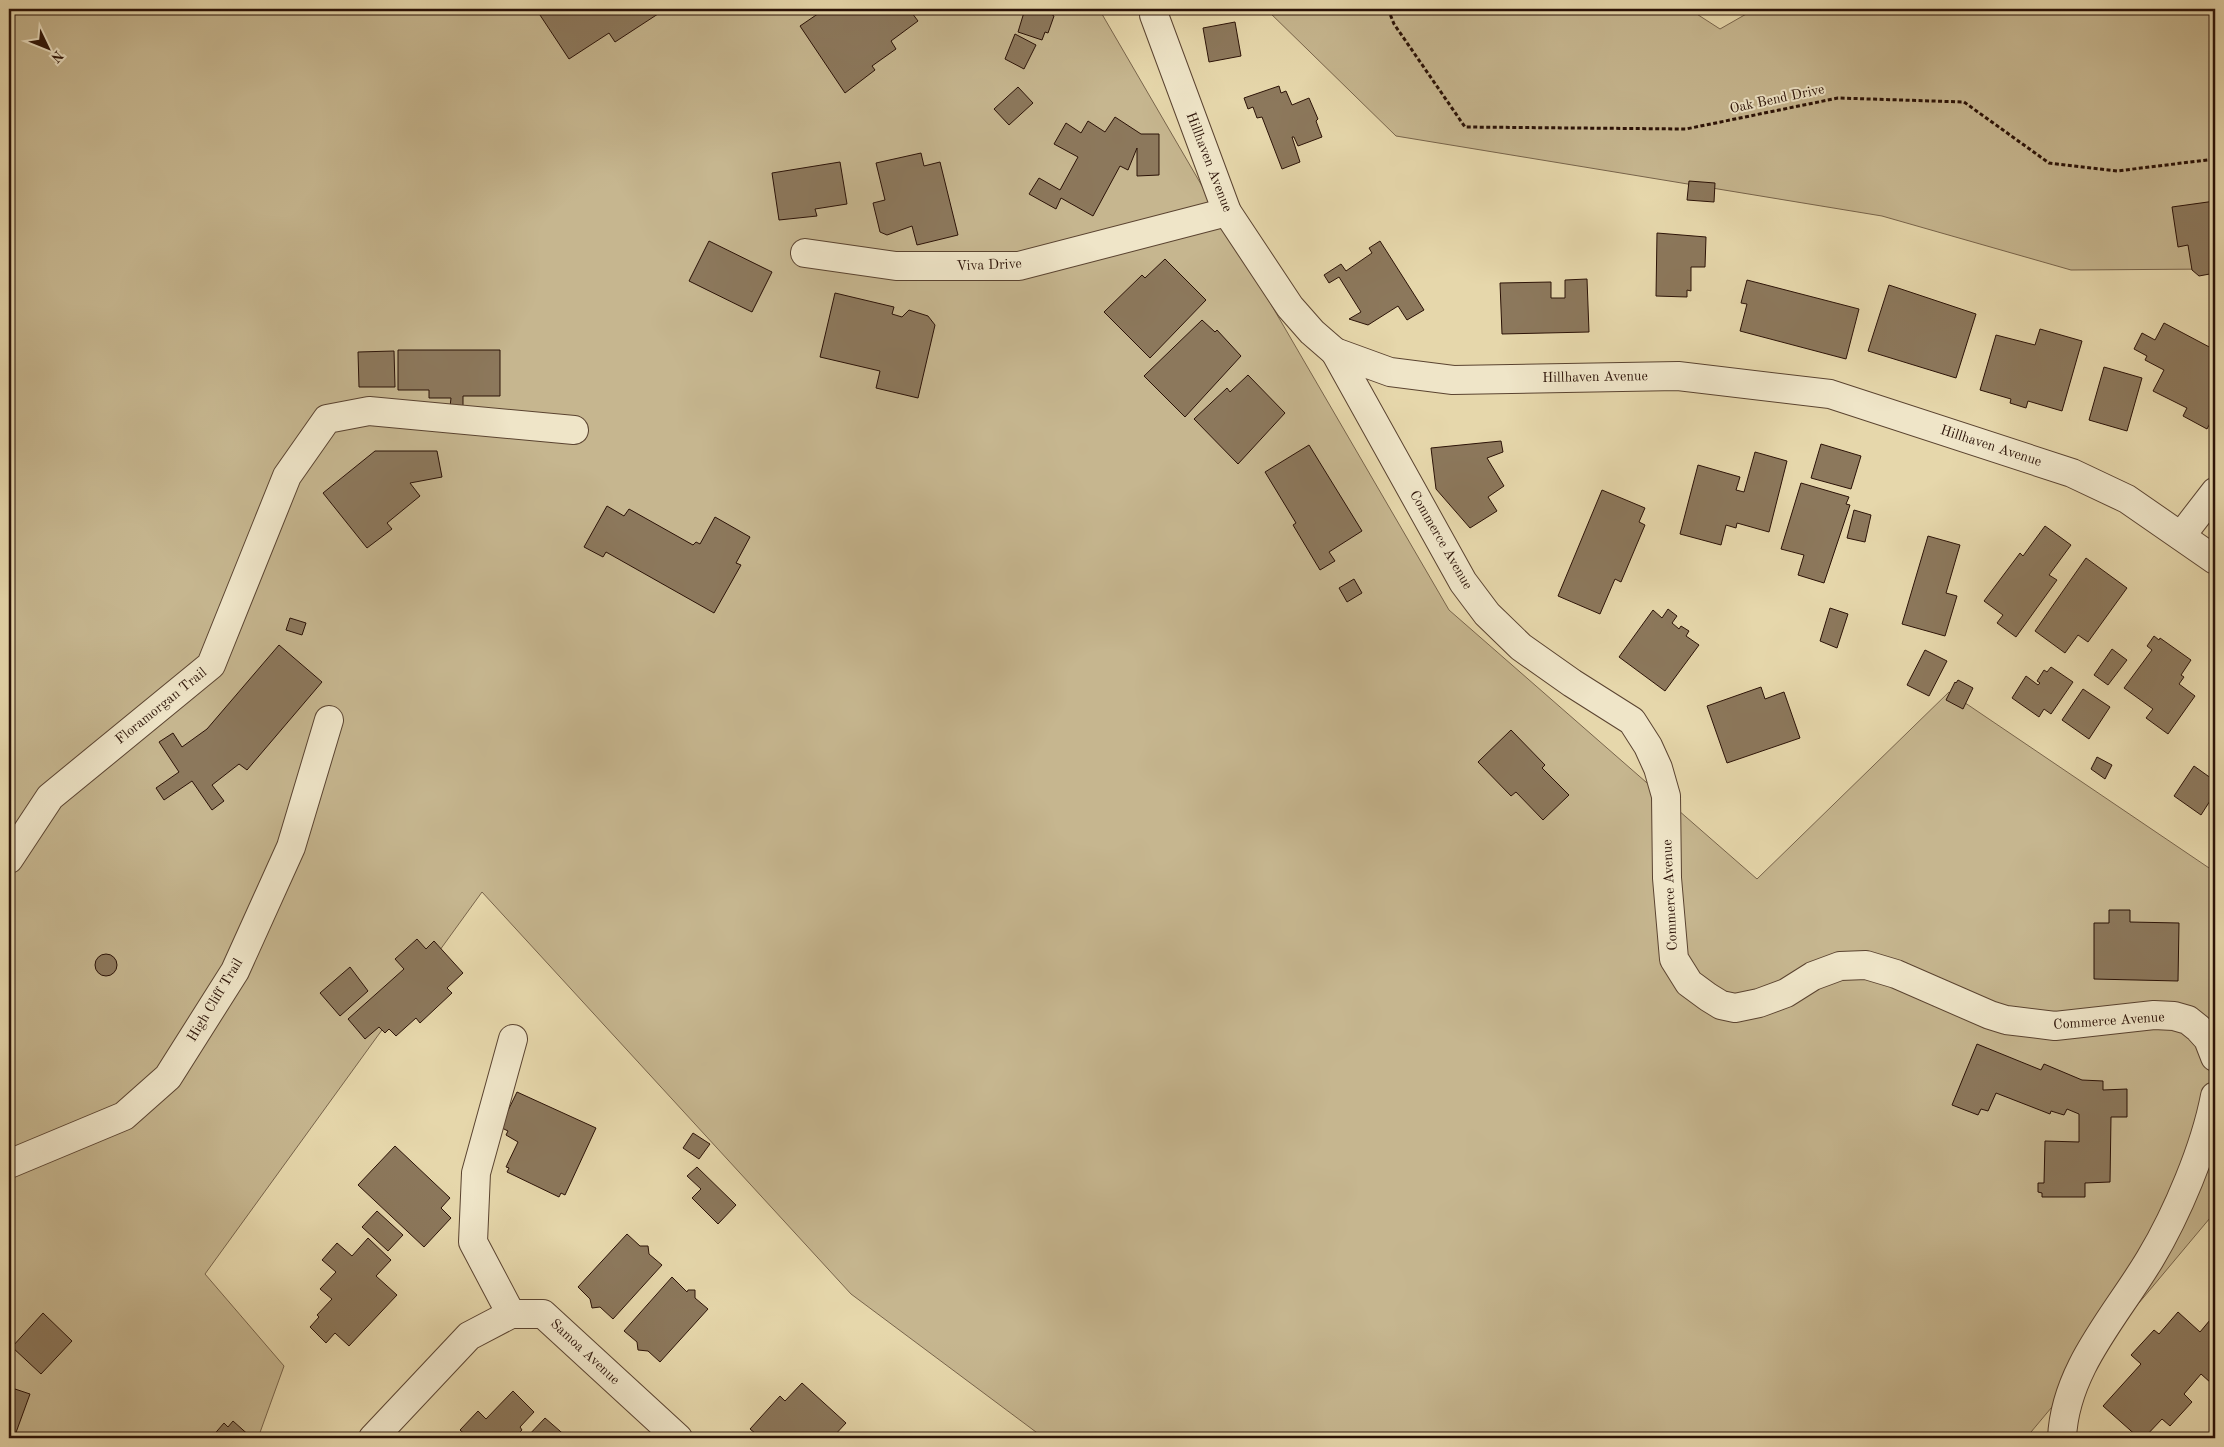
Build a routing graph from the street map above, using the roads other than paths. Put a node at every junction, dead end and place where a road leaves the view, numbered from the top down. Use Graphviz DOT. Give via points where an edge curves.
graph roads {
  1 [pos="1154,9"];
  2 [pos="1227,212"];
  3 [pos="805,253"];
  4 [pos="1335,352"];
  5 [pos="574,430"];
  6 [pos="2215,492"];
  7 [pos="2180,536"];
  8 [pos="2215,560"];
  9 [pos="329,720"];
  10 [pos="9,859"];
  11 [pos="512,1039"];
  12 [pos="2215,1057"];
  13 [pos="2215,1096"];
  14 [pos="9,1164"];
  15 [pos="511,1314"];
  16 [pos="373,1438"];
  17 [pos="678,1438"];
  18 [pos="2062,1438"];
  1 -- 2 [label="street, Hillhaven Avenue"];
  2 -- 3 [label="street, Viva Drive" via="1019,266 896,266"];
  2 -- 4 [label="street, Hillhaven Avenue" via="1290,307"];
  4 -- 7 [label="street, Hillhaven Avenue" via="1390,372 1453,380 1678,376 1830,394 2072,473 2127,499"];
  4 -- 12 [label="street, Commerce Avenue" via="1463,582 1487,614 1521,647 1632,721 1648,746 1666,796 1667,878 1674,959 1689,983 1721,1005 1735,1008 1786,994 1813,976 1840,966 1866,965 1896,974 2006,1020 2055,1026 2174,1016 2188,1020 2198,1028 2208,1039"];
  5 -- 10 [label="street, Floramorgan Trail" via="370,411 327,419 287,476 212,665 50,797"];
  6 -- 7 [label="street"];
  7 -- 8 [label="street, Hillhaven Avenue"];
  9 -- 14 [label="street, High Cliff Trail" via="291,847 235,971 168,1077 124,1116"];
  11 -- 15 [label="street" via="476,1173 473,1242"];
  13 -- 18 [label="street" via="2199,1149 2162,1238 2073,1382"];
  15 -- 16 [label="street, Samoa Avenue" via="469,1336"];
  15 -- 17 [label="street, Samoa Avenue" via="543,1314"];
}
